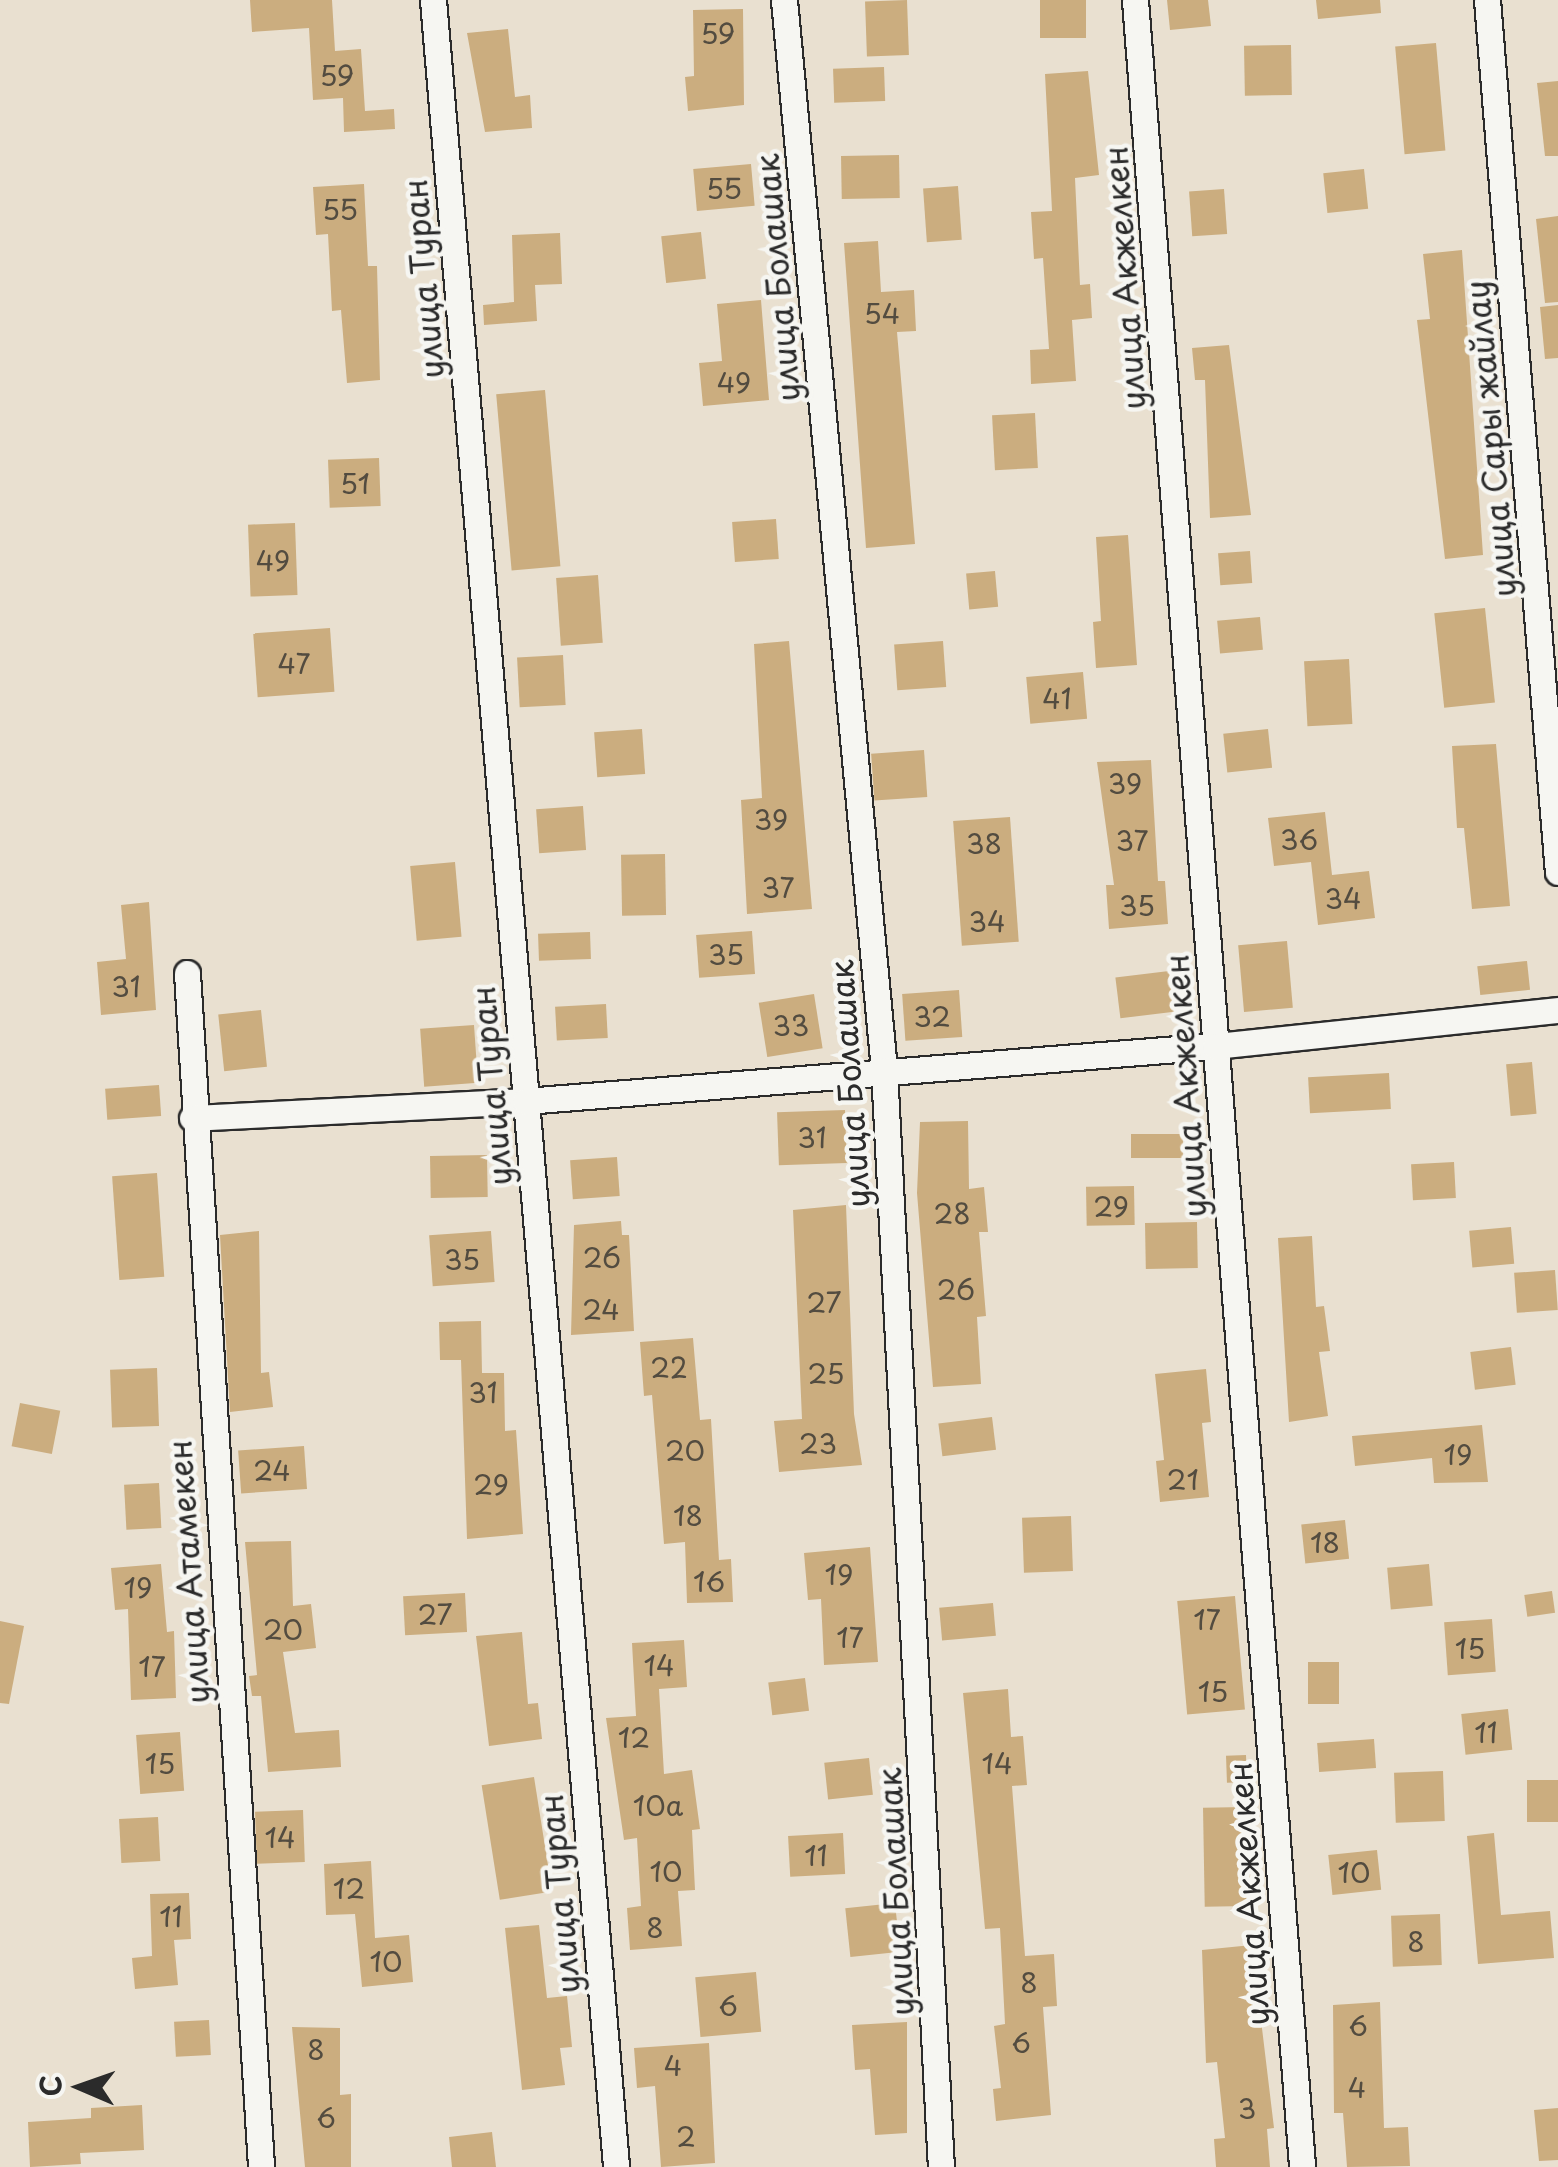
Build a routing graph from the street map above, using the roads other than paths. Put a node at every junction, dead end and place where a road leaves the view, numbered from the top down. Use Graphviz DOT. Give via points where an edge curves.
graph roads {
  1 [pos="434,0"];
  2 [pos="784,0"];
  3 [pos="1135,0"];
  4 [pos="1486,0"];
  5 [pos="1558,872"];
  6 [pos="187,973"];
  7 [pos="1558,1010"];
  8 [pos="1214,1046"];
  9 [pos="884,1070"];
  10 [pos="525,1101"];
  11 [pos="192,1118"];
  12 [pos="261,2167"];
  13 [pos="616,2167"];
  14 [pos="941,2167"];
  15 [pos="1302,2167"];
  1 -- 10 [label="street, улица Туран"];
  2 -- 9 [label="street, улица Болашак"];
  3 -- 8 [label="street, улица Акжелкен"];
  4 -- 5 [label="street, улица Сары жайлау"];
  6 -- 11 [label="street, улица Атамекен"];
  7 -- 8 [label="street"];
  8 -- 9 [label="street"];
  8 -- 15 [label="street, улица Акжелкен"];
  9 -- 10 [label="street"];
  9 -- 14 [label="street, улица Болашак"];
  10 -- 11 [label="street"];
  10 -- 13 [label="street, улица Туран"];
  11 -- 12 [label="street, улица Атамекен"];
}
